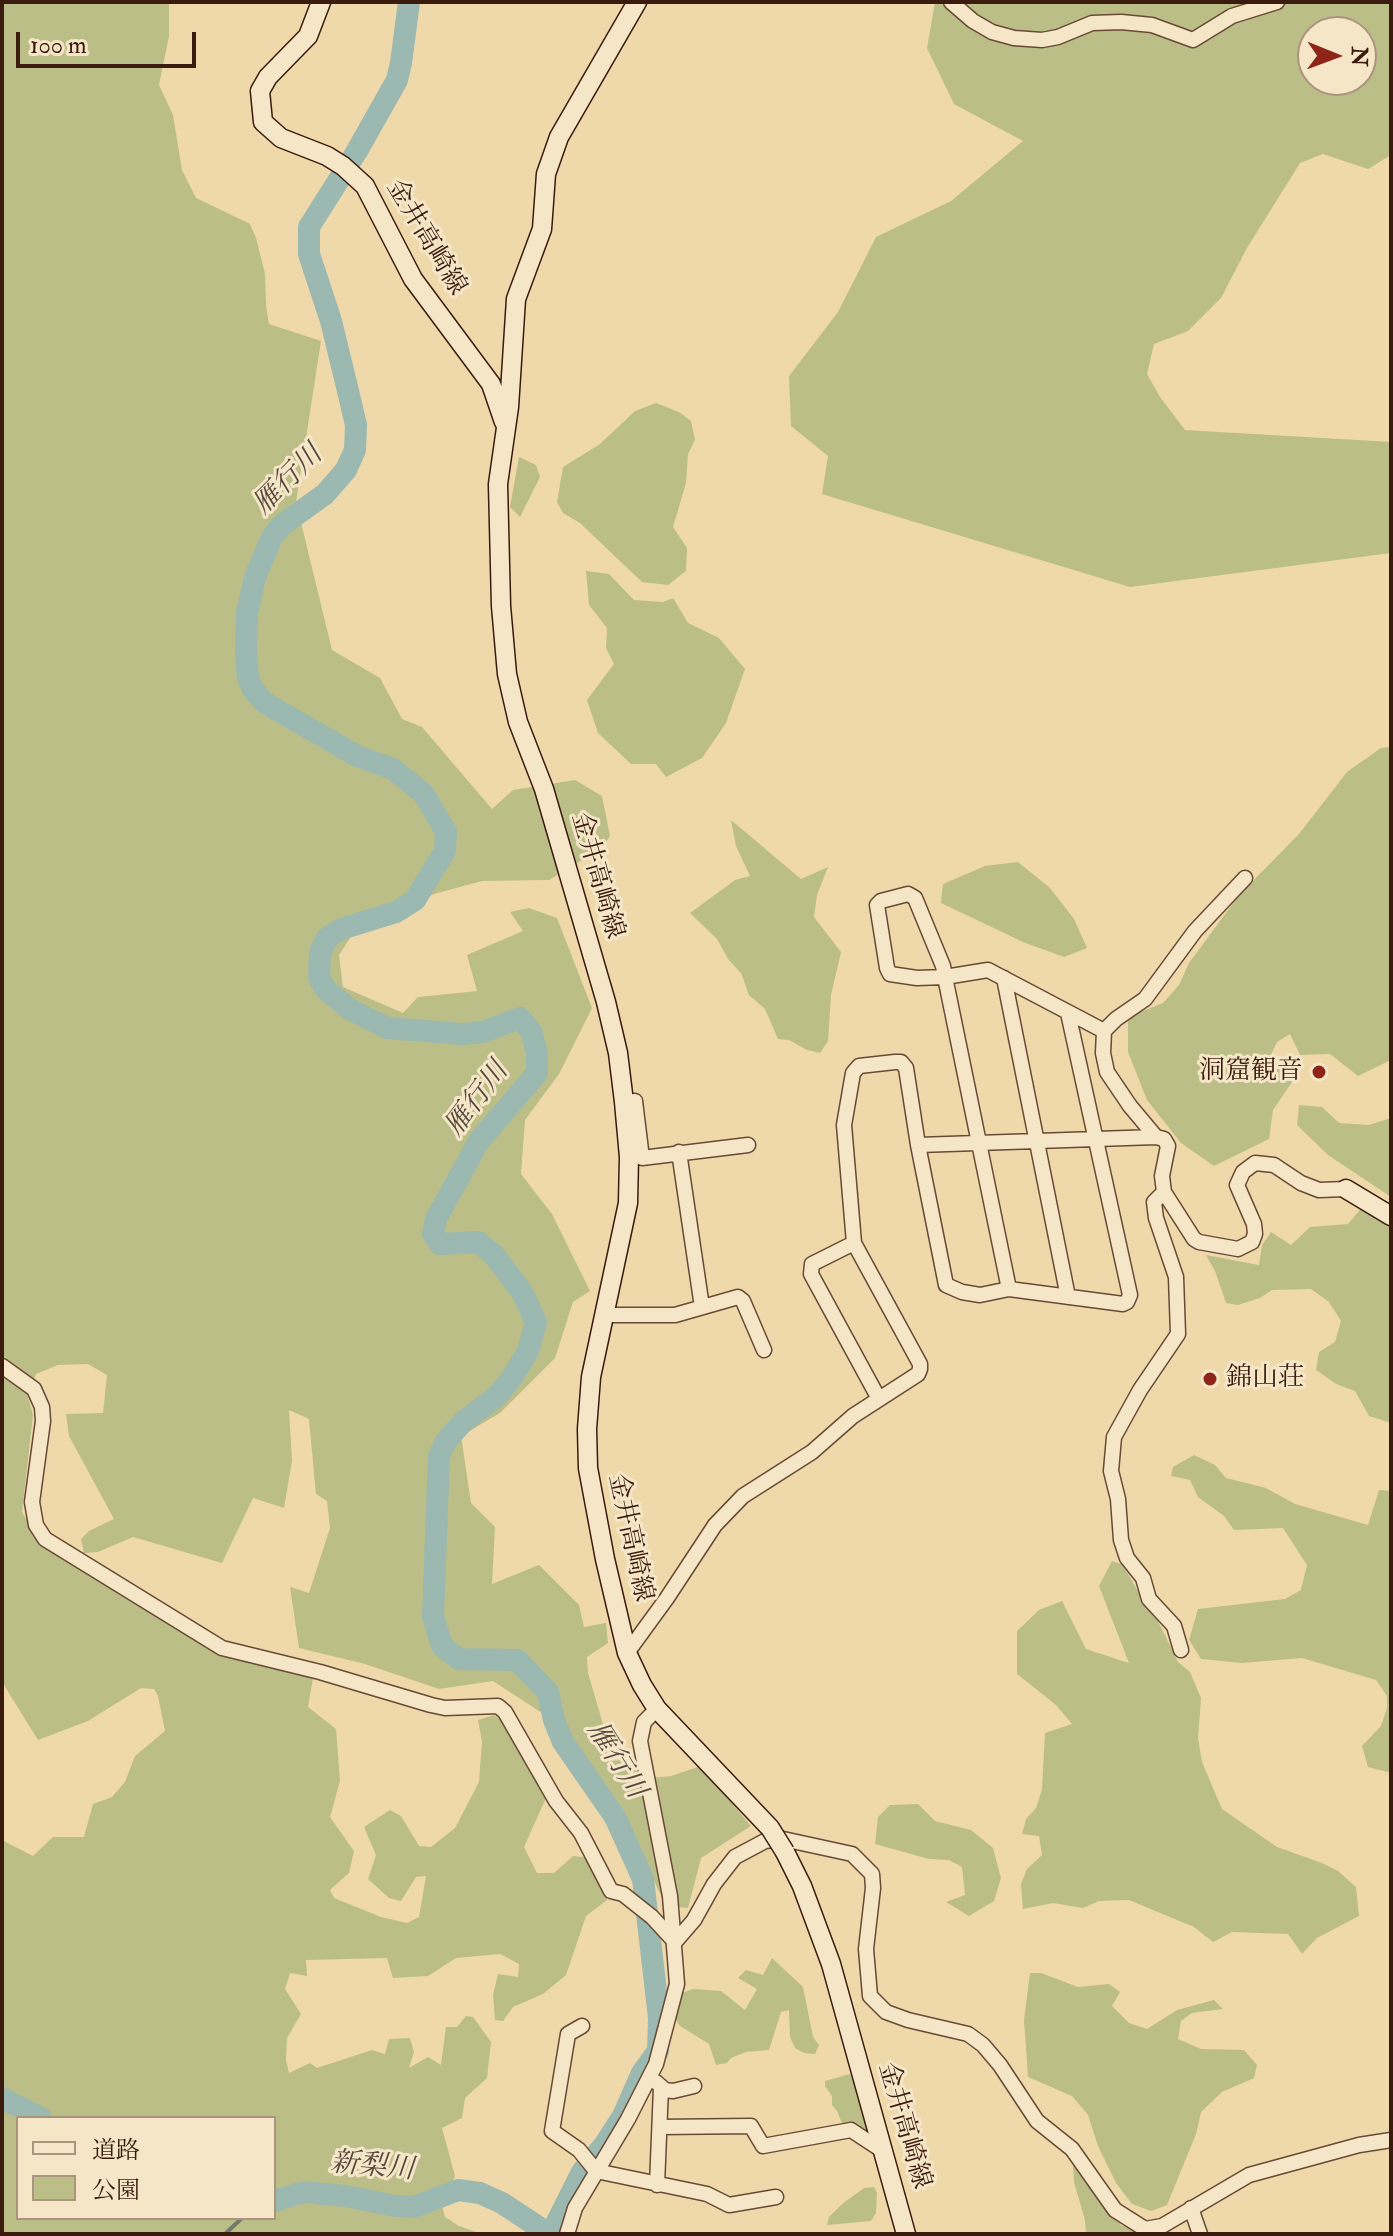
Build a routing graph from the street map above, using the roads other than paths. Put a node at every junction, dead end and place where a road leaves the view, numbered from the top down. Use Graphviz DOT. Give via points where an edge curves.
graph roads {
  1 [pos="321,2"];
  2 [pos="637,2"];
  3 [pos="951,2"];
  4 [pos="1277,2"];
  5 [pos="505,424"];
  6 [pos="1245,878"];
  7 [pos="945,977"];
  8 [pos="1004,978"];
  9 [pos="1068,1013"];
  10 [pos="1104,1031"];
  11 [pos="624,1102"];
  12 [pos="1156,1137"];
  13 [pos="1096,1139"];
  14 [pos="1039,1141"];
  15 [pos="979,1143"];
  16 [pos="748,1145"];
  17 [pos="918,1145"];
  18 [pos="679,1152"];
  19 [pos="1346,1189"];
  20 [pos="1164,1192"];
  21 [pos="1391,1216"];
  22 [pos="854,1243"];
  23 [pos="1009,1289"];
  24 [pos="1068,1297"];
  25 [pos="702,1307"];
  26 [pos="603,1315"];
  27 [pos="764,1350"];
  28 [pos="2,1366"];
  29 [pos="879,1399"];
  30 [pos="1181,1650"];
  31 [pos="627,1653"];
  32 [pos="657,1709"];
  33 [pos="675,1942"];
  34 [pos="582,2026"];
  35 [pos="655,2082"];
  36 [pos="694,2086"];
  37 [pos="660,2127"];
  38 [pos="1391,2140"];
  39 [pos="883,2151"];
  40 [pos="588,2161"];
  41 [pos="657,2185"];
  42 [pos="776,2197"];
  43 [pos="1191,2208"];
  44 [pos="567,2234"];
  45 [pos="906,2234"];
  46 [pos="1200,2234"];
  1 -- 5 [label="main road, 金井高崎線" via="308,36 260,91 263,122 281,138 327,156 354,174 374,200 413,279 491,384"];
  2 -- 5 [label="main road" via="559,137 546,174 542,229 516,299"];
  3 -- 4 [label="street" via="992,32 1014,38 1042,40 1092,23 1121,22 1152,25 1193,40 1232,16"];
  5 -- 11 [label="main road, 金井高崎線" via="498,484 507,674 606,1002"];
  6 -- 10 [label="street" via="1195,931 1145,999"];
  7 -- 7 [label="street" via="888,972 878,902 908,894 915,898"];
  7 -- 8 [label="street" via="983,969"];
  7 -- 15 [label="street"];
  8 -- 9 [label="street"];
  8 -- 14 [label="street"];
  9 -- 10 [label="street"];
  9 -- 13 [label="street"];
  10 -- 12 [label="street" via="1107,1072"];
  11 -- 18 [label="street" via="635,1101 642,1158"];
  11 -- 26 [label="main road, 金井高崎線" via="628,1203"];
  12 -- 13 [label="street"];
  12 -- 20 [label="street" via="1168,1146"];
  13 -- 14 [label="street"];
  13 -- 24 [label="street" via="1129,1300 1123,1304"];
  14 -- 15 [label="street"];
  14 -- 24 [label="street"];
  15 -- 17 [label="street"];
  15 -- 23 [label="street"];
  16 -- 18 [label="street"];
  17 -- 22 [label="street" via="904,1065 859,1066 853,1073 844,1125"];
  17 -- 23 [label="street" via="946,1285 980,1295"];
  18 -- 25 [label="street"];
  19 -- 20 [label="street" via="1319,1190 1274,1165 1255,1163 1238,1178 1255,1234 1252,1242 1238,1249 1194,1239"];
  19 -- 21 [label="main road"];
  20 -- 30 [label="street" via="1154,1202 1176,1277 1178,1334 1114,1437 1111,1471 1127,1558 1143,1578 1149,1599 1174,1626"];
  22 -- 29 [label="street" via="920,1364 918,1374"];
  22 -- 29 [label="street" via="812,1264 811,1274"];
  23 -- 24 [label="street"];
  25 -- 26 [label="street" via="675,1315"];
  25 -- 27 [label="street" via="738,1297"];
  26 -- 31 [label="main road, 金井高崎線" via="591,1377 588,1468"];
  28 -- 33 [label="street" via="34,1389 42,1407 32,1502 45,1539 222,1648 445,1708 498,1706 581,1833 611,1891 652,1917"];
  29 -- 31 [label="street" via="812,1452 743,1496 715,1525"];
  31 -- 32 [label="main road, 金井高崎線"];
  32 -- 33 [label="street" via="644,1722 640,1741"];
  32 -- 39 [label="main road, 金井高崎線, bridge" via="770,1828 785,1852 831,1964"];
  33 -- 35 [label="street" via="677,1984"];
  33 -- 43 [label="street" via="735,1857 765,1841 783,1839 852,1854 872,1874 866,1949 870,1996 886,2012 968,2034 983,2045 1037,2121 1072,2149 1115,2210 1145,2229 1162,2226"];
  34 -- 40 [label="street" via="568,2034 552,2131"];
  35 -- 36 [label="street" via="673,2091"];
  35 -- 37 [label="street"];
  35 -- 40 [label="street"];
  37 -- 39 [label="street" via="751,2126 763,2146 851,2130"];
  37 -- 41 [label="street"];
  38 -- 43 [label="street" via="1249,2175"];
  39 -- 45 [label="main road, 金井高崎線"];
  40 -- 41 [label="street"];
  40 -- 44 [label="street"];
  41 -- 42 [label="street" via="707,2194 729,2205"];
  43 -- 46 [label="street"];
}
